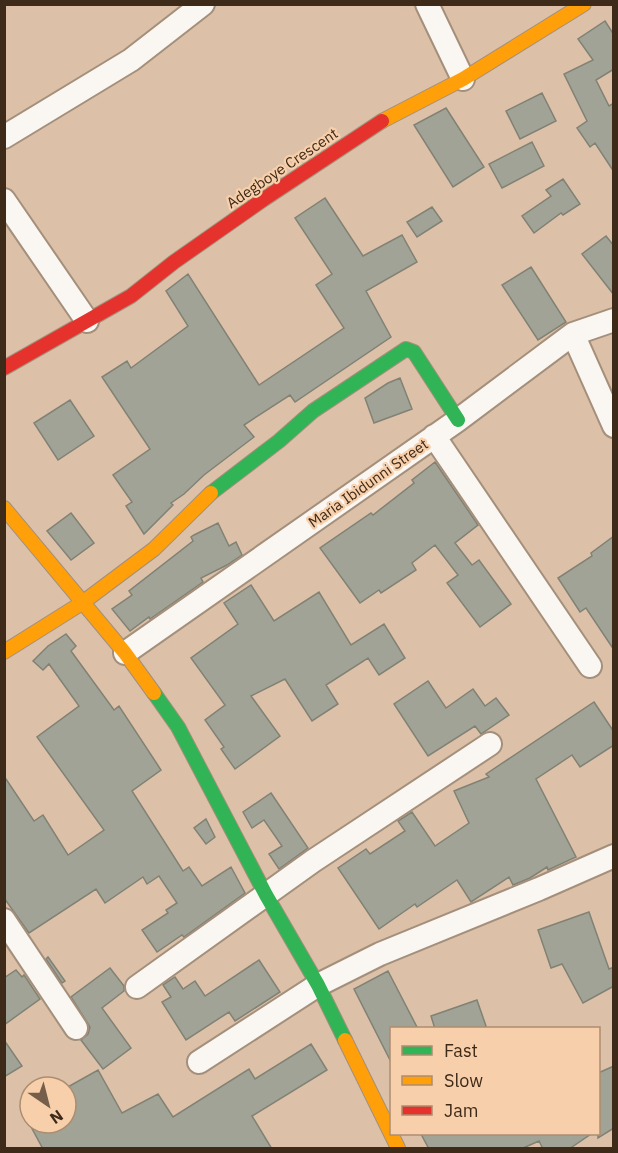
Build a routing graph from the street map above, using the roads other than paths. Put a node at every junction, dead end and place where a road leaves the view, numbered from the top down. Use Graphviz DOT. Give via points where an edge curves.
graph roads {
  1 [pos="426,4"];
  2 [pos="584,4"];
  3 [pos="191,8"];
  4 [pos="463,79"];
  5 [pos="4,137"];
  6 [pos="4,200"];
  7 [pos="614,320"];
  8 [pos="87,321"];
  9 [pos="573,334"];
  10 [pos="4,368"];
  11 [pos="458,420"];
  12 [pos="614,426"];
  13 [pos="434,436"];
  14 [pos="4,508"];
  15 [pos="82,603"];
  16 [pos="4,652"];
  17 [pos="125,653"];
  18 [pos="590,666"];
  19 [pos="490,744"];
  20 [pos="614,856"];
  21 [pos="266,894"];
  22 [pos="4,920"];
  23 [pos="13,950"];
  24 [pos="318,985"];
  25 [pos="137,987"];
  26 [pos="76,1028"];
  27 [pos="200,1062"];
  28 [pos="390,1133"];
  29 [pos="391,1135"];
  30 [pos="398,1149"];
  1 -- 4 [label="street"];
  2 -- 4 [label="street, Adegboye Crescent"];
  3 -- 5 [label="street" via="131,60"];
  4 -- 8 [label="street, Adegboye Crescent" via="376,124 174,262 131,296"];
  6 -- 8 [label="street"];
  7 -- 9 [label="street, Maria Ibidunni Street"];
  8 -- 10 [label="street, Adegboye Crescent"];
  9 -- 11 [label="street, Maria Ibidunni Street"];
  9 -- 12 [label="street"];
  11 -- 13 [label="street, Maria Ibidunni Street"];
  11 -- 15 [label="street" via="414,352 406,348 313,411 215,489 154,549"];
  13 -- 17 [label="street, Maria Ibidunni Street"];
  13 -- 18 [label="street"];
  14 -- 15 [label="street"];
  15 -- 16 [label="street"];
  15 -- 17 [label="street"];
  17 -- 21 [label="street" via="178,727"];
  19 -- 21 [label="street"];
  20 -- 24 [label="street" via="380,954"];
  21 -- 24 [label="street"];
  21 -- 25 [label="street"];
  22 -- 23 [label="street"];
  23 -- 26 [label="street"];
  24 -- 27 [label="street"];
  24 -- 28 [label="street"];
  29 -- 30 [label="street"];
}
